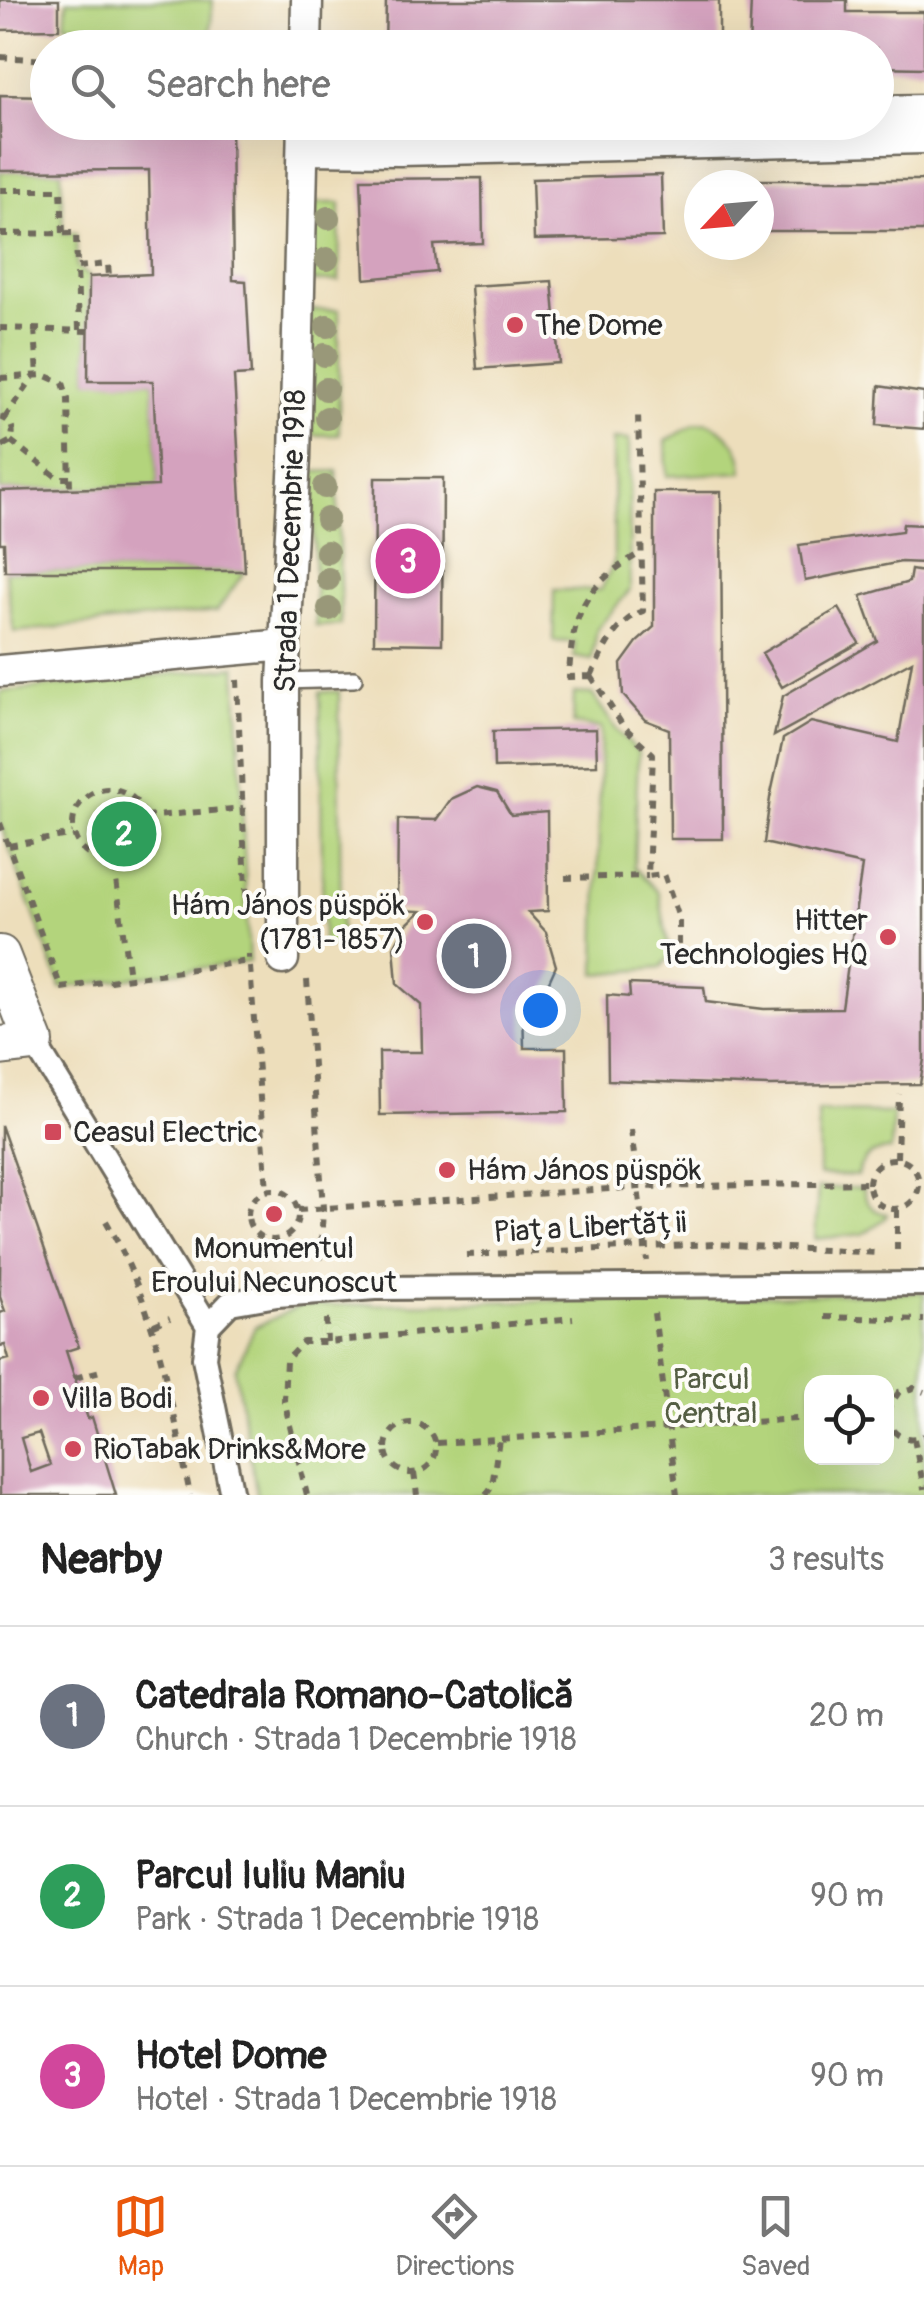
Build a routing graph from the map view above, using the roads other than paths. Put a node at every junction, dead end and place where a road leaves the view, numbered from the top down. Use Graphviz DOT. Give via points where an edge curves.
graph roads {
  1 [pos="307,0"];
  2 [pos="306,30"];
  3 [pos="894,110"];
  4 [pos="924,110"];
  5 [pos="924,138"];
  6 [pos="894,139"];
  7 [pos="303,140"];
  8 [pos="336,140"];
  9 [pos="840,140"];
  10 [pos="285,645"];
  11 [pos="0,671"];
  12 [pos="354,679"];
  13 [pos="283,682"];
  14 [pos="0,956"];
  15 [pos="282,959"];
  16 [pos="17,1044"];
  17 [pos="924,1284"];
  18 [pos="208,1326"];
  19 [pos="232,1495"];
  1 -- 2 [label="street"];
  3 -- 4 [label="street"];
  5 -- 6 [label="street"];
  7 -- 10 [label="street, Strada 1 Decembrie 1918"];
  8 -- 9 [label="street" via="419,150"];
  10 -- 11 [label="street"];
  10 -- 13 [label="street, Strada 1 Decembrie 1918"];
  12 -- 13 [label="lane"];
  13 -- 15 [label="street, Strada 1 Decembrie 1918"];
  14 -- 16 [label="street"];
  16 -- 18 [label="street"];
  17 -- 18 [label="street" via="376,1288 230,1303"];
  18 -- 19 [label="street" via="204,1358"];
}
